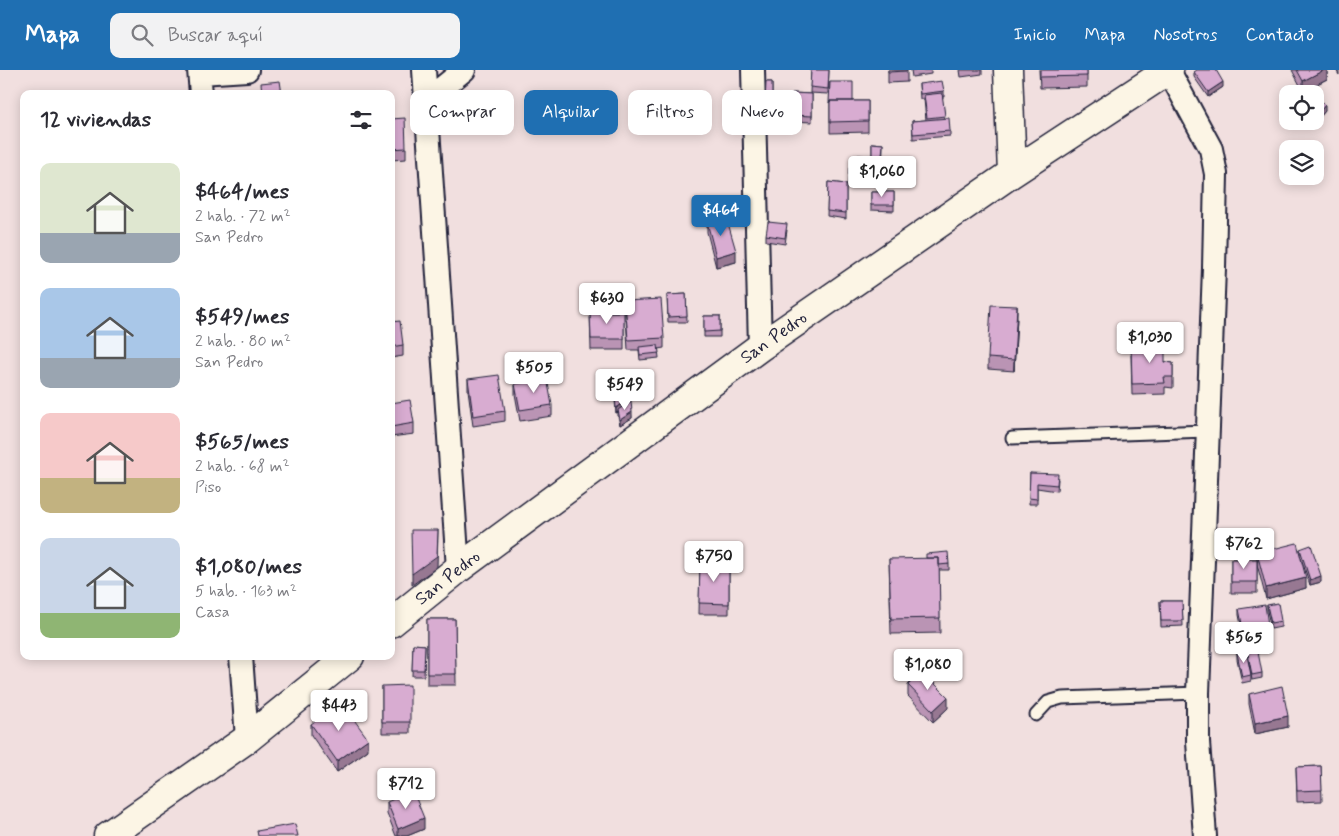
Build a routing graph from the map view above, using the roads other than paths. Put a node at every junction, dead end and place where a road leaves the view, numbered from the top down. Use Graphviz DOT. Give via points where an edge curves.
graph roads {
  1 [pos="247,70"];
  2 [pos="424,70"];
  3 [pos="464,70"];
  4 [pos="753,70"];
  5 [pos="1008,70"];
  6 [pos="1169,70"];
  7 [pos="200,79"];
  8 [pos="426,90"];
  9 [pos="439,90"];
  10 [pos="429,135"];
  11 [pos="1012,173"];
  12 [pos="760,347"];
  13 [pos="1207,431"];
  14 [pos="1012,438"];
  15 [pos="458,569"];
  16 [pos="395,619"];
  17 [pos="241,660"];
  18 [pos="345,660"];
  19 [pos="1198,693"];
  20 [pos="1036,715"];
  21 [pos="247,739"];
  22 [pos="108,836"];
  23 [pos="1205,836"];
  1 -- 7 [label="street"];
  2 -- 8 [label="street"];
  3 -- 9 [label="street"];
  4 -- 12 [label="street"];
  5 -- 11 [label="street"];
  6 -- 11 [label="street, San Pedro"];
  6 -- 13 [label="street" via="1211,150 1216,174"];
  10 -- 15 [label="street"];
  11 -- 12 [label="street, San Pedro"];
  12 -- 15 [label="street, San Pedro"];
  13 -- 14 [label="lane"];
  13 -- 19 [label="street"];
  15 -- 16 [label="street, San Pedro"];
  17 -- 21 [label="street"];
  18 -- 21 [label="street"];
  19 -- 20 [label="lane" via="1062,698 1048,702"];
  19 -- 23 [label="street"];
  21 -- 22 [label="street"];
}
